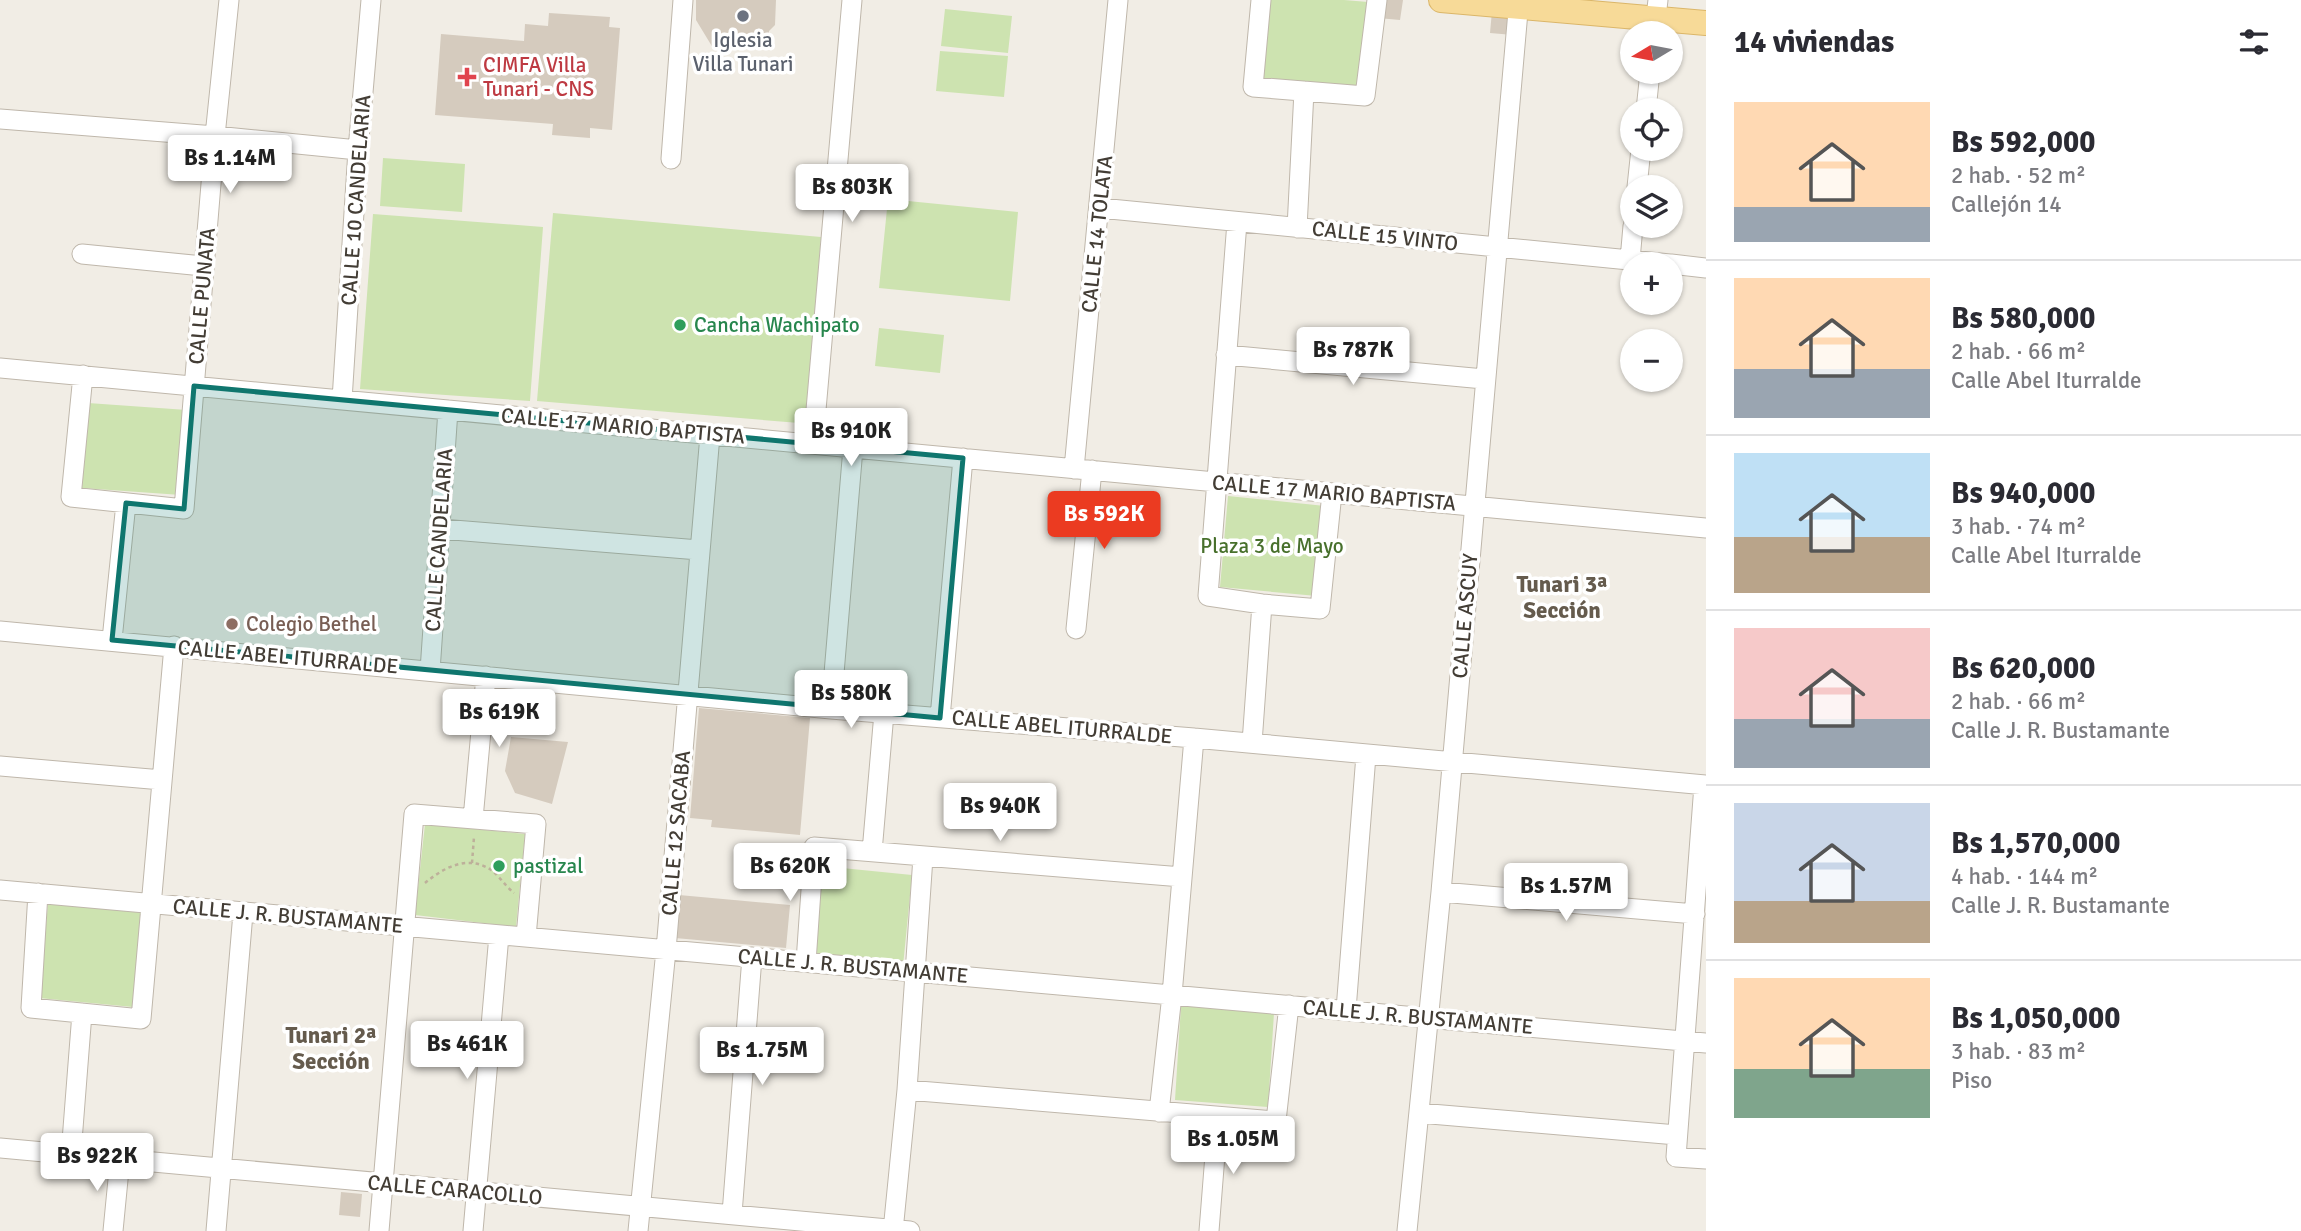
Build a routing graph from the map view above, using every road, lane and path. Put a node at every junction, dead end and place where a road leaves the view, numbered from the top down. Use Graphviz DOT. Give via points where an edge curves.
graph roads {
  1 [pos="229,0"];
  2 [pos="371,0"];
  3 [pos="683,0"];
  4 [pos="852,0"];
  5 [pos="1118,0"];
  6 [pos="1261,0"];
  7 [pos="1377,0"];
  8 [pos="1441,0"];
  9 [pos="1519,4"];
  10 [pos="1656,17"];
  11 [pos="1706,23"];
  12 [pos="1304,91"];
  13 [pos="0,119"];
  14 [pos="215,136"];
  15 [pos="358,150"];
  16 [pos="671,159"];
  17 [pos="1100,208"];
  18 [pos="1237,222"];
  19 [pos="1297,228"];
  20 [pos="1496,247"];
  21 [pos="82,254"];
  22 [pos="1620,259"];
  23 [pos="1683,265"];
  24 [pos="204,266"];
  25 [pos="1706,268"];
  26 [pos="1226,355"];
  27 [pos="0,368"];
  28 [pos="83,375"];
  29 [pos="1484,379"];
  30 [pos="194,386"];
  31 [pos="342,400"];
  32 [pos="449,410"];
  33 [pos="710,435"];
  34 [pos="813,444"];
  35 [pos="853,448"];
  36 [pos="963,458"];
  37 [pos="1083,469"];
  38 [pos="1217,482"];
  39 [pos="1332,493"];
  40 [pos="126,503"];
  41 [pos="1474,506"];
  42 [pos="1706,528"];
  43 [pos="441,530"];
  44 [pos="699,550"];
  45 [pos="1262,604"];
  46 [pos="1076,629"];
  47 [pos="0,631"];
  48 [pos="112,640"];
  49 [pos="174,646"];
  50 [pos="430,671"];
  51 [pos="486,676"];
  52 [pos="688,695"];
  53 [pos="831,709"];
  54 [pos="884,713"];
  55 [pos="940,718"];
  56 [pos="1194,738"];
  57 [pos="1252,743"];
  58 [pos="1366,755"];
  59 [pos="1452,762"];
  60 [pos="0,766"];
  61 [pos="162,780"];
  62 [pos="1705,785"];
  63 [pos="473,825"];
  64 [pos="872,852"];
  65 [pos="923,857"];
  66 [pos="472,863"];
  67 [pos="421,873"];
  68 [pos="1182,877"];
  69 [pos="517,882"];
  70 [pos="0,890"];
  71 [pos="1441,892"];
  72 [pos="38,893"];
  73 [pos="151,904"];
  74 [pos="243,913"];
  75 [pos="1695,914"];
  76 [pos="403,926"];
  77 [pos="499,935"];
  78 [pos="526,937"];
  79 [pos="666,950"];
  80 [pos="752,957"];
  81 [pos="806,962"];
  82 [pos="914,972"];
  83 [pos="1172,995"];
  84 [pos="1289,1005"];
  85 [pos="1346,1010"];
  86 [pos="82,1013"];
  87 [pos="1429,1018"];
  88 [pos="1684,1041"];
  89 [pos="1706,1042"];
  90 [pos="906,1090"];
  91 [pos="1159,1112"];
  92 [pos="1419,1113"];
  93 [pos="1218,1117"];
  94 [pos="1677,1135"];
  95 [pos="0,1148"];
  96 [pos="71,1154"];
  97 [pos="120,1159"];
  98 [pos="1706,1159"];
  99 [pos="222,1168"];
  100 [pos="384,1184"];
  101 [pos="477,1191"];
  102 [pos="640,1207"];
  103 [pos="732,1214"];
  104 [pos="754,1224"];
  105 [pos="113,1231"];
  106 [pos="216,1231"];
  107 [pos="379,1231"];
  108 [pos="474,1231"];
  109 [pos="638,1231"];
  110 [pos="899,1231"];
  111 [pos="1209,1231"];
  112 [pos="1407,1231"];
  1 -- 14 [label="street, CALLE PUNATA"];
  2 -- 15 [label="street, CALLE 10 CANDELARIA"];
  3 -- 16 [label="street"];
  4 -- 34 [label="street"];
  5 -- 17 [label="street, CALLE 14 TOLATA"];
  6 -- 12 [label="street" via="1253,87"];
  7 -- 12 [label="street" via="1365,96"];
  8 -- 9 [label="main road"];
  9 -- 10 [label="main road"];
  9 -- 20 [label="street, CALLE ASCUY"];
  10 -- 11 [label="main road"];
  12 -- 19 [label="street"];
  13 -- 14 [label="street"];
  14 -- 15 [label="street"];
  14 -- 24 [label="street, CALLE PUNATA"];
  15 -- 31 [label="street, CALLE 10 CANDELARIA"];
  17 -- 18 [label="street, CALLE 15 VINTO"];
  17 -- 37 [label="street, CALLE 14 TOLATA"];
  18 -- 19 [label="street, CALLE 15 VINTO"];
  18 -- 26 [label="street"];
  19 -- 20 [label="street, CALLE 15 VINTO"];
  20 -- 22 [label="street, CALLE 15 VINTO"];
  20 -- 29 [label="street, CALLE ASCUY"];
  21 -- 24 [label="street"];
  23 -- 25 [label="street, CALLE 15 VINTO"];
  24 -- 30 [label="street, CALLE PUNATA"];
  26 -- 29 [label="street"];
  26 -- 38 [label="street"];
  27 -- 28 [label="street, CALLE 17 MARIO BAPTISTA"];
  28 -- 30 [label="street, CALLE 17 MARIO BAPTISTA"];
  28 -- 40 [label="street" via="71,497"];
  29 -- 41 [label="street, CALLE ASCUY"];
  30 -- 31 [label="street, CALLE 17 MARIO BAPTISTA"];
  30 -- 40 [label="street, CALLE PUNATA" via="184,509"];
  31 -- 32 [label="street, CALLE 17 MARIO BAPTISTA"];
  32 -- 33 [label="street, CALLE 17 MARIO BAPTISTA"];
  32 -- 43 [label="street, CALLE CANDELARIA"];
  33 -- 34 [label="street, CALLE 17 MARIO BAPTISTA"];
  33 -- 44 [label="street, CALLE 12 SACABA"];
  34 -- 35 [label="street, CALLE 17 MARIO BAPTISTA"];
  35 -- 36 [label="street, CALLE 17 MARIO BAPTISTA"];
  35 -- 53 [label="street"];
  36 -- 37 [label="street, CALLE 17 MARIO BAPTISTA"];
  36 -- 55 [label="street"];
  37 -- 38 [label="street, CALLE 17 MARIO BAPTISTA"];
  37 -- 46 [label="street, CALLE 14 TOLATA"];
  38 -- 39 [label="street, CALLE 17 MARIO BAPTISTA"];
  38 -- 45 [label="street" via="1208,596"];
  39 -- 41 [label="street, CALLE 17 MARIO BAPTISTA"];
  39 -- 45 [label="street" via="1320,609"];
  40 -- 48 [label="street"];
  41 -- 42 [label="street, CALLE 17 MARIO BAPTISTA"];
  41 -- 59 [label="street, CALLE ASCUY"];
  43 -- 44 [label="street"];
  43 -- 50 [label="street, CALLE CANDELARIA"];
  44 -- 52 [label="street, CALLE 12 SACABA"];
  45 -- 57 [label="street"];
  47 -- 48 [label="street, CALLE ABEL ITURRALDE"];
  48 -- 49 [label="street, CALLE ABEL ITURRALDE"];
  49 -- 50 [label="street, CALLE ABEL ITURRALDE"];
  49 -- 61 [label="street"];
  50 -- 51 [label="street, CALLE ABEL ITURRALDE"];
  51 -- 52 [label="street, CALLE ABEL ITURRALDE"];
  51 -- 63 [label="street"];
  52 -- 53 [label="street, CALLE ABEL ITURRALDE"];
  52 -- 79 [label="street, CALLE 12 SACABA"];
  53 -- 54 [label="street, CALLE ABEL ITURRALDE"];
  54 -- 55 [label="street, CALLE ABEL ITURRALDE"];
  54 -- 64 [label="street"];
  55 -- 56 [label="street, CALLE ABEL ITURRALDE"];
  56 -- 57 [label="street, CALLE ABEL ITURRALDE"];
  56 -- 68 [label="street"];
  57 -- 58 [label="street, CALLE ABEL ITURRALDE"];
  58 -- 59 [label="street, CALLE ABEL ITURRALDE"];
  58 -- 85 [label="street"];
  59 -- 62 [label="street, CALLE ABEL ITURRALDE"];
  59 -- 71 [label="street, CALLE ASCUY"];
  60 -- 61 [label="street"];
  61 -- 73 [label="street"];
  62 -- 75 [label="street"];
  63 -- 66 [label="path"];
  63 -- 76 [label="street" via="414,814"];
  63 -- 78 [label="street" via="536,824"];
  64 -- 65 [label="street"];
  64 -- 81 [label="street" via="814,847"];
  65 -- 68 [label="street"];
  65 -- 82 [label="street"];
  66 -- 67 [label="path" via="450,866 420,887"];
  66 -- 69 [label="path" via="487,867 516,896"];
  68 -- 83 [label="street"];
  70 -- 72 [label="street, CALLE J. R. BUSTAMANTE"];
  71 -- 75 [label="street"];
  71 -- 87 [label="street, CALLE ASCUY"];
  72 -- 73 [label="street, CALLE J. R. BUSTAMANTE"];
  72 -- 86 [label="street" via="31,1008"];
  73 -- 74 [label="street, CALLE J. R. BUSTAMANTE"];
  73 -- 86 [label="street" via="141,1019"];
  74 -- 76 [label="street, CALLE J. R. BUSTAMANTE"];
  74 -- 99 [label="street"];
  75 -- 88 [label="street"];
  76 -- 77 [label="street, CALLE J. R. BUSTAMANTE"];
  76 -- 100 [label="street"];
  77 -- 78 [label="street, CALLE J. R. BUSTAMANTE"];
  77 -- 101 [label="street"];
  78 -- 79 [label="street, CALLE J. R. BUSTAMANTE"];
  79 -- 80 [label="street, CALLE J. R. BUSTAMANTE"];
  79 -- 102 [label="street, CALLE 12 SACABA"];
  80 -- 81 [label="street, CALLE J. R. BUSTAMANTE"];
  80 -- 103 [label="street"];
  81 -- 82 [label="street, CALLE J. R. BUSTAMANTE"];
  82 -- 83 [label="street, CALLE J. R. BUSTAMANTE"];
  82 -- 90 [label="street"];
  83 -- 84 [label="street, CALLE J. R. BUSTAMANTE"];
  83 -- 91 [label="street"];
  84 -- 85 [label="street, CALLE J. R. BUSTAMANTE"];
  84 -- 93 [label="street" via="1276,1121"];
  85 -- 87 [label="street, CALLE J. R. BUSTAMANTE"];
  86 -- 96 [label="street"];
  87 -- 88 [label="street, CALLE J. R. BUSTAMANTE"];
  87 -- 92 [label="street, CALLE ASCUY"];
  88 -- 89 [label="street, CALLE J. R. BUSTAMANTE"];
  88 -- 94 [label="street"];
  90 -- 91 [label="street"];
  90 -- 110 [label="street"];
  91 -- 93 [label="street"];
  92 -- 94 [label="street"];
  92 -- 112 [label="street, CALLE ASCUY"];
  93 -- 111 [label="street"];
  94 -- 98 [label="street" via="1676,1157"];
  95 -- 96 [label="street, CALLE CARACOLLO"];
  96 -- 97 [label="street, CALLE CARACOLLO"];
  97 -- 99 [label="street, CALLE CARACOLLO"];
  97 -- 105 [label="street"];
  99 -- 100 [label="street, CALLE CARACOLLO"];
  99 -- 106 [label="street"];
  100 -- 101 [label="street, CALLE CARACOLLO"];
  100 -- 107 [label="street"];
  101 -- 102 [label="street, CALLE CARACOLLO"];
  101 -- 108 [label="street"];
  102 -- 103 [label="street, CALLE CARACOLLO"];
  102 -- 109 [label="street, CALLE 12 SACABA"];
  103 -- 104 [label="street, CALLE CARACOLLO"];
  104 -- 110 [label="street, CALLE CARACOLLO"];
}
